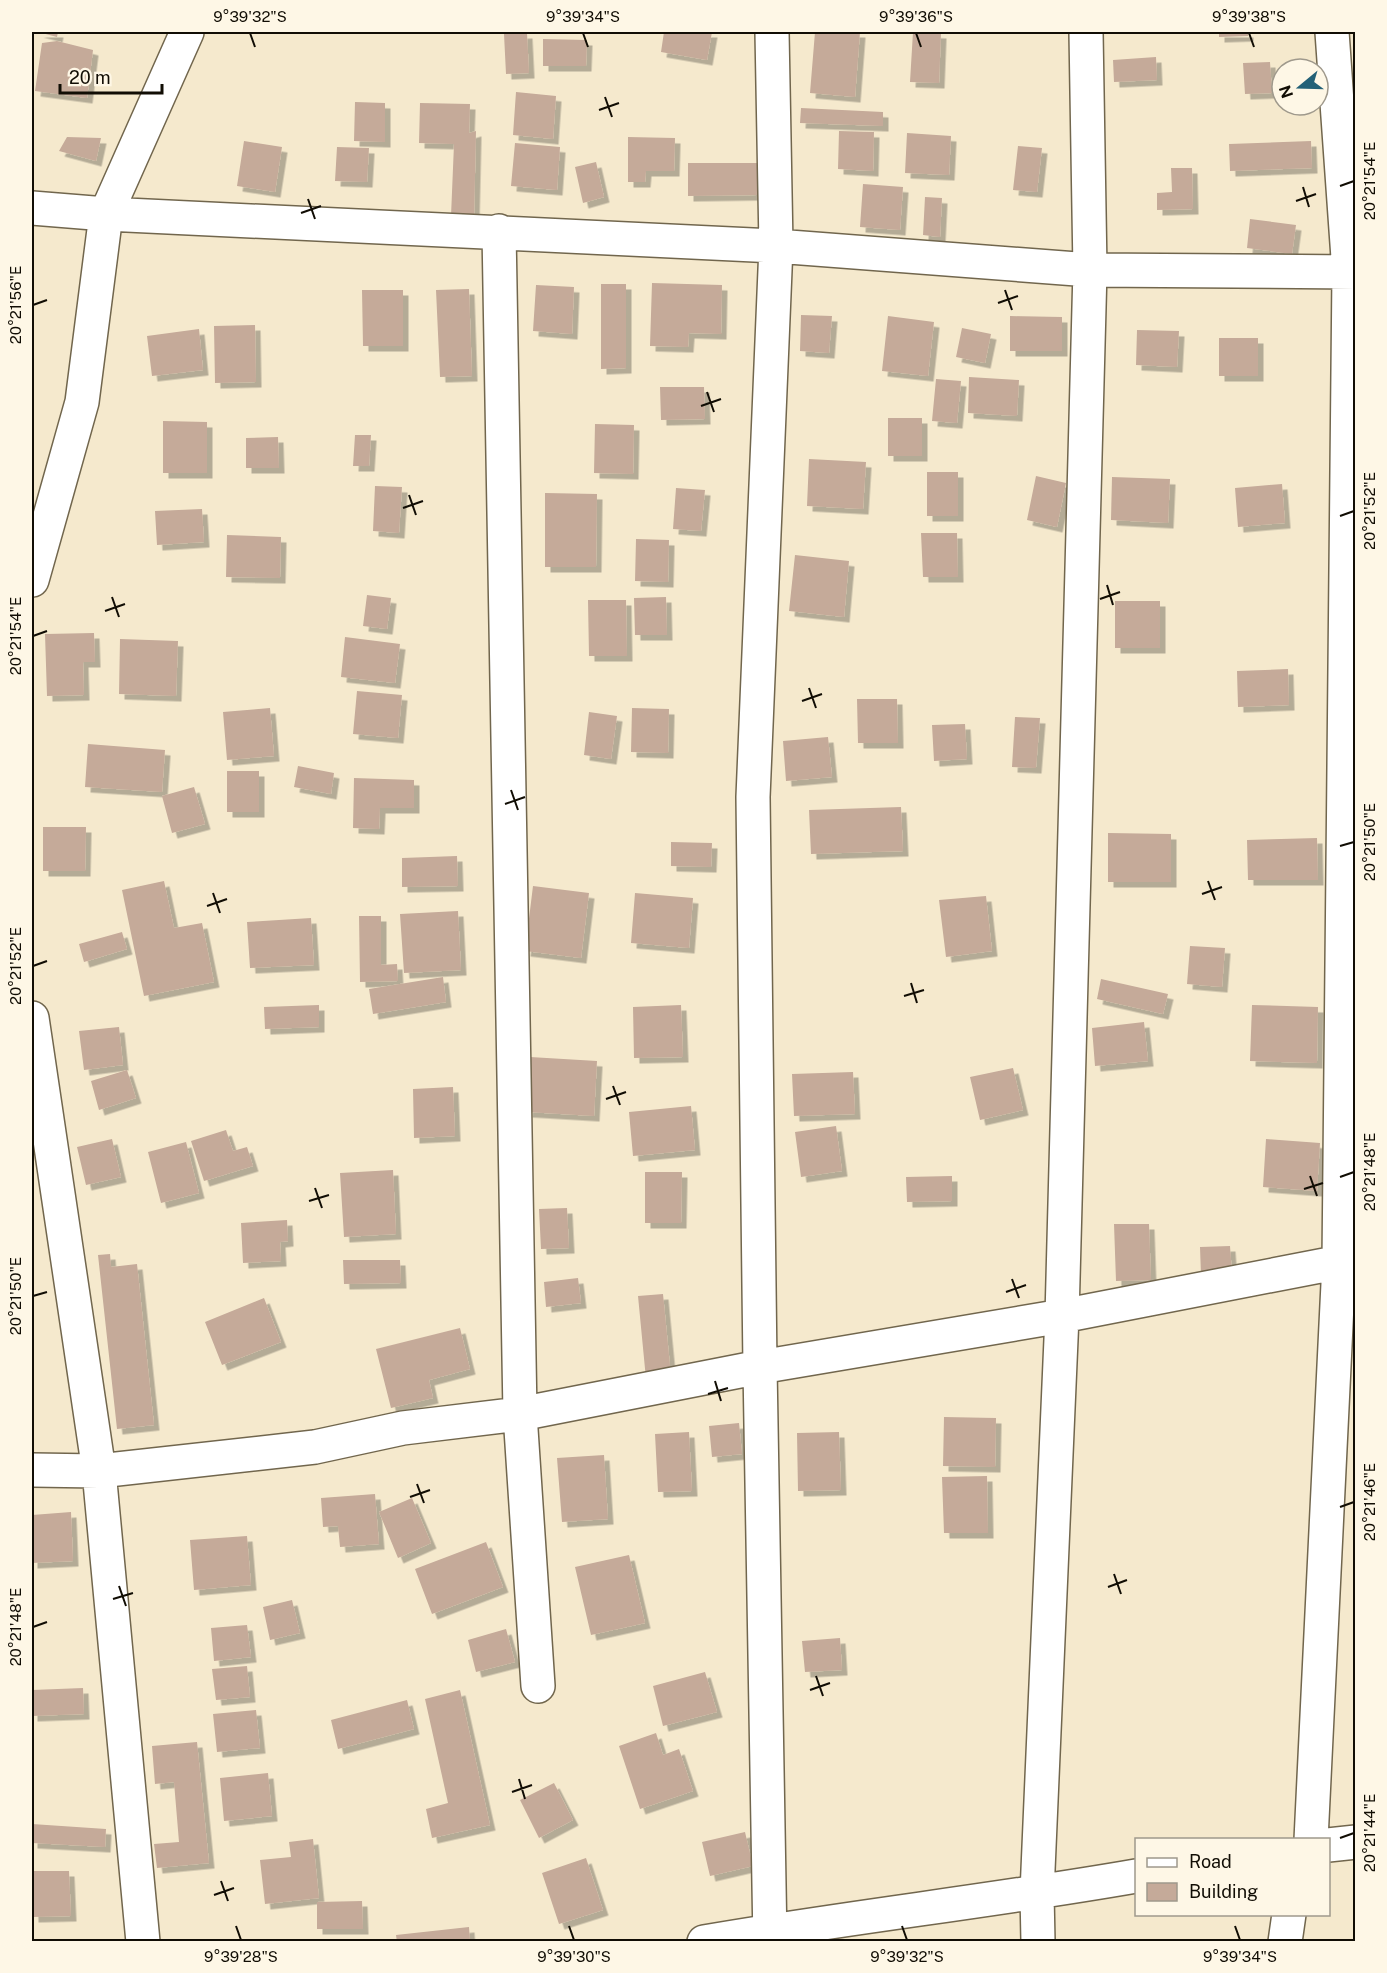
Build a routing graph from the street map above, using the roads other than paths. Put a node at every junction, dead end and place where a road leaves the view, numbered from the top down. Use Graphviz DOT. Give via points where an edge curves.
graph roads {
  1 [pos="187,32"];
  2 [pos="772,32"];
  3 [pos="1086,32"];
  4 [pos="1332,32"];
  5 [pos="32,208"];
  6 [pos="106,214"];
  7 [pos="499,231"];
  8 [pos="776,246"];
  9 [pos="1090,270"];
  10 [pos="1352,272"];
  11 [pos="32,580"];
  12 [pos="32,1018"];
  13 [pos="1347,1261"];
  14 [pos="1062,1316"];
  15 [pos="760,1367"];
  16 [pos="520,1414"];
  17 [pos="32,1470"];
  18 [pos="99,1471"];
  19 [pos="538,1686"];
  20 [pos="1311,1838"];
  21 [pos="1356,1842"];
  22 [pos="1330,1845"];
  23 [pos="1135,1876"];
  24 [pos="1037,1893"];
  25 [pos="1289,1916"];
  26 [pos="769,1936"];
  27 [pos="143,1941"];
  28 [pos="704,1941"];
  29 [pos="1038,1941"];
  30 [pos="1285,1941"];
  1 -- 6 [label="street"];
  2 -- 8 [label="street"];
  3 -- 9 [label="street"];
  4 -- 10 [label="street"];
  5 -- 6 [label="street"];
  6 -- 7 [label="street"];
  6 -- 11 [label="street" via="82,402"];
  7 -- 8 [label="street"];
  7 -- 16 [label="street"];
  8 -- 9 [label="street"];
  8 -- 15 [label="street" via="753,798"];
  9 -- 10 [label="street"];
  9 -- 14 [label="street"];
  10 -- 13 [label="street"];
  12 -- 18 [label="street"];
  13 -- 14 [label="street"];
  13 -- 20 [label="street"];
  14 -- 15 [label="street"];
  14 -- 24 [label="street"];
  15 -- 16 [label="street"];
  15 -- 26 [label="street"];
  16 -- 18 [label="street" via="404,1428 315,1447"];
  16 -- 19 [label="street"];
  17 -- 18 [label="street"];
  18 -- 27 [label="street"];
  21 -- 22 [label="street"];
  23 -- 24 [label="street"];
  24 -- 26 [label="street"];
  24 -- 29 [label="street"];
  25 -- 30 [label="street"];
  26 -- 28 [label="street"];
}
